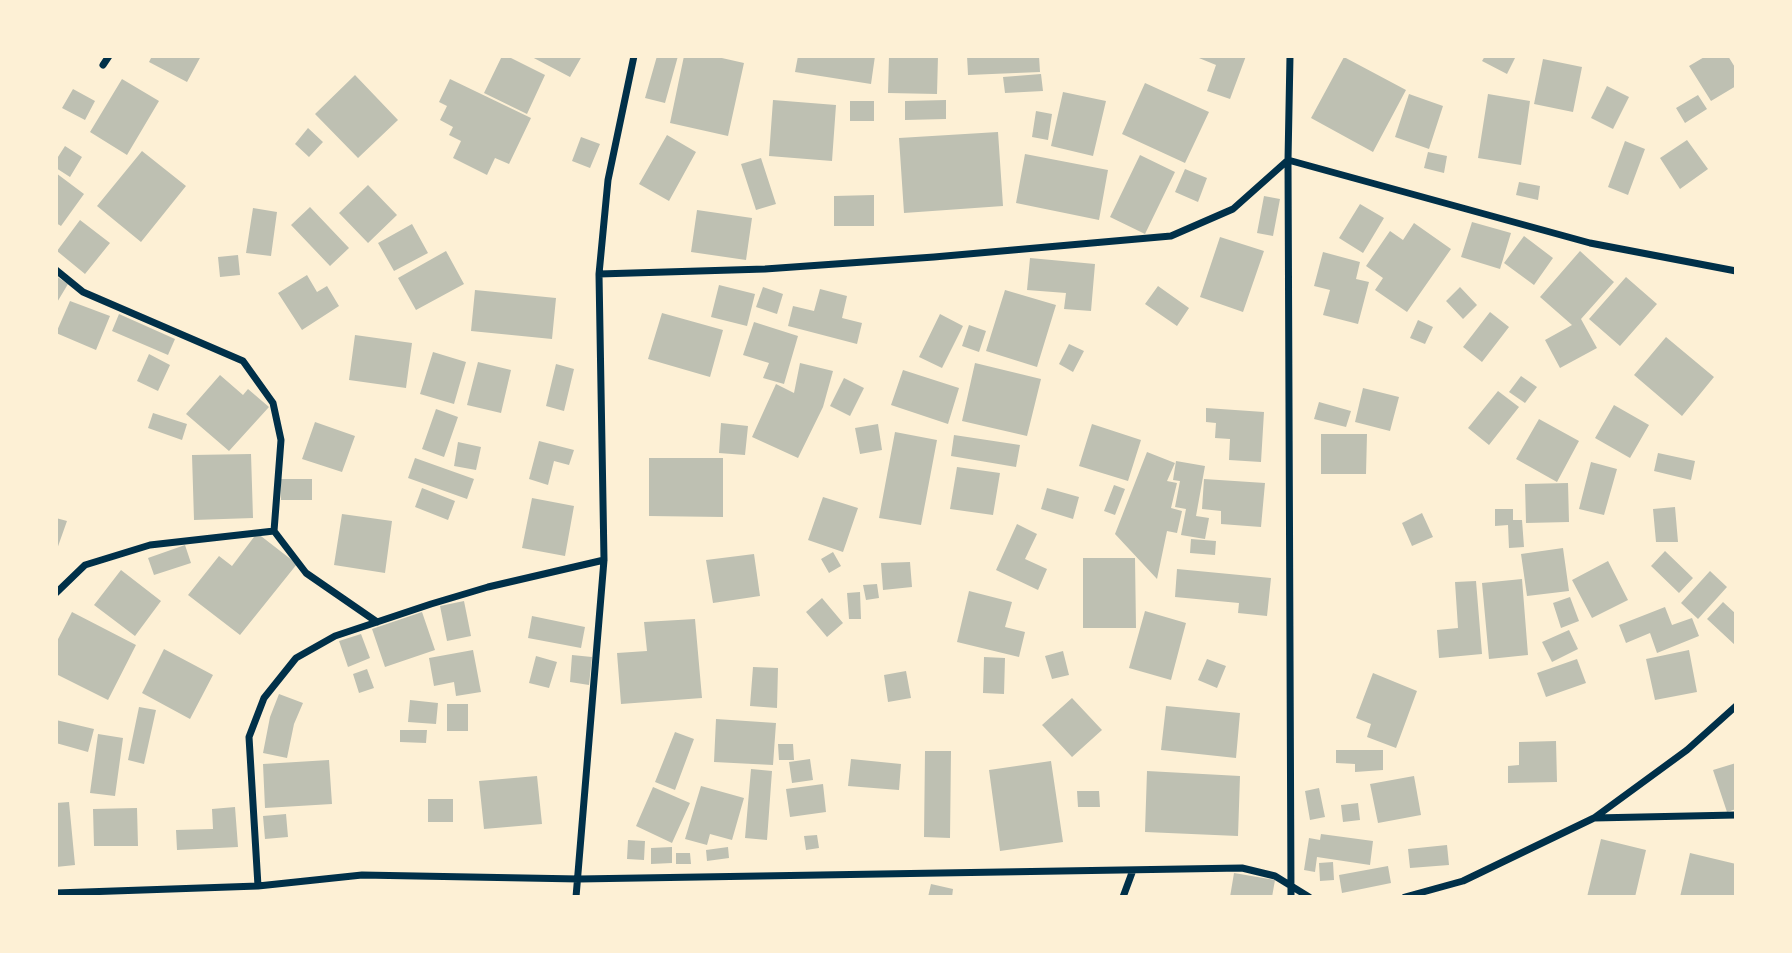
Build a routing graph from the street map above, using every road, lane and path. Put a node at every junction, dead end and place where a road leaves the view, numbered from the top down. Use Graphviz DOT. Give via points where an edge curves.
graph roads {
  1 [pos="109,56"];
  2 [pos="634,56"];
  3 [pos="1290,56"];
  4 [pos="103,65"];
  5 [pos="1288,160"];
  6 [pos="56,270"];
  7 [pos="1736,271"];
  8 [pos="599,274"];
  9 [pos="274,531"];
  10 [pos="604,560"];
  11 [pos="56,593"];
  12 [pos="377,622"];
  13 [pos="1736,706"];
  14 [pos="1736,815"];
  15 [pos="1594,818"];
  16 [pos="1133,870"];
  17 [pos="579,879"];
  18 [pos="258,886"];
  19 [pos="1292,887"];
  20 [pos="56,893"];
  21 [pos="576,897"];
  22 [pos="1122,897"];
  23 [pos="1291,897"];
  24 [pos="1308,897"];
  25 [pos="1405,897"];
  1 -- 4 [label="street"];
  2 -- 8 [label="street" via="608,180"];
  3 -- 5 [label="street"];
  5 -- 7 [label="street" via="1590,243"];
  5 -- 8 [label="street" via="1233,209 1171,236 765,269"];
  5 -- 19 [label="street"];
  6 -- 9 [label="street" via="83,292 243,361 273,404 281,440"];
  8 -- 10 [label="street"];
  9 -- 11 [label="street" via="150,545 85,565"];
  9 -- 12 [label="street" via="306,573"];
  10 -- 12 [label="street" via="488,587"];
  10 -- 17 [label="street"];
  12 -- 18 [label="street" via="335,636 296,658 264,698 249,737"];
  13 -- 15 [label="street" via="1686,750"];
  14 -- 15 [label="street"];
  15 -- 25 [label="street" via="1462,881"];
  16 -- 17 [label="street"];
  16 -- 19 [label="street" via="1242,868 1275,876"];
  16 -- 22 [label="street"];
  17 -- 18 [label="street" via="362,875"];
  17 -- 21 [label="street"];
  18 -- 20 [label="street"];
  19 -- 23 [label="street"];
  19 -- 24 [label="street"];
}
